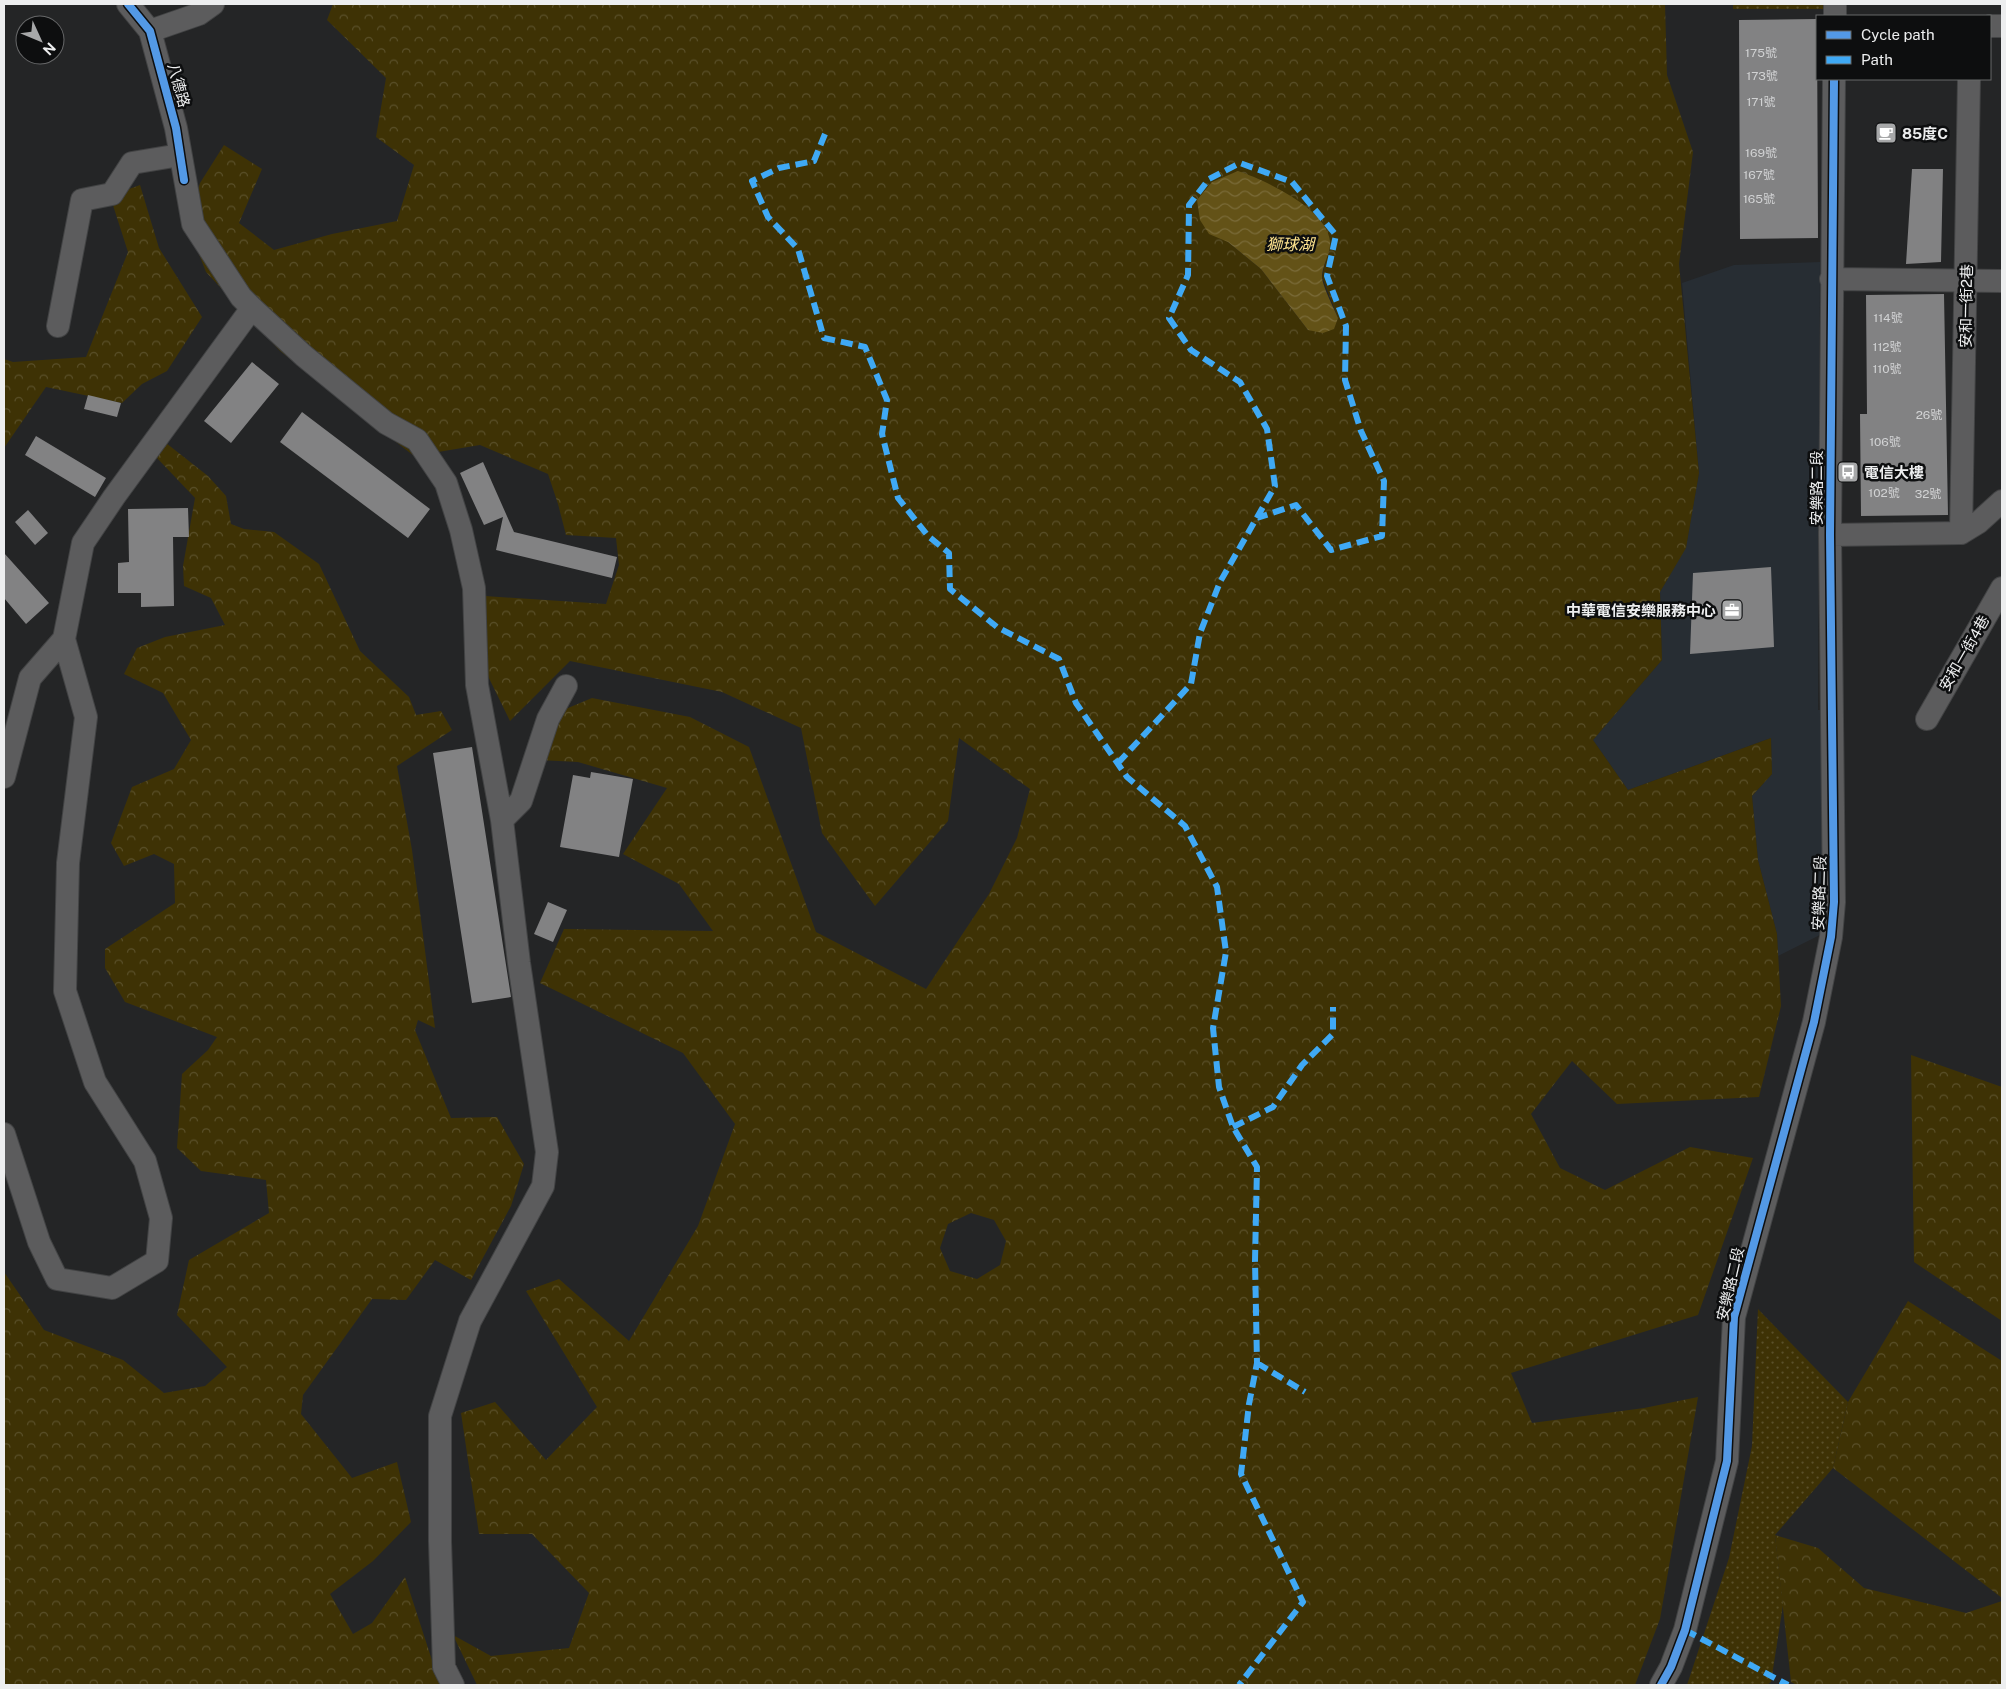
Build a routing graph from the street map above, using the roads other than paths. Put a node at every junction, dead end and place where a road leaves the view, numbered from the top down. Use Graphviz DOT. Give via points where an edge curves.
graph roads {
  1 [pos="128,4"];
  2 [pos="213,4"];
  3 [pos="150,31"];
  4 [pos="1834,80"];
  5 [pos="1969,80"];
  6 [pos="180,155"];
  7 [pos="1831,279"];
  8 [pos="1966,281"];
  9 [pos="2002,281"];
  10 [pos="252,308"];
  11 [pos="58,326"];
  12 [pos="2002,501"];
  13 [pos="1961,533"];
  14 [pos="1830,535"];
  15 [pos="2002,588"];
  16 [pos="64,639"];
  17 [pos="566,686"];
  18 [pos="1926,718"];
  19 [pos="4,777"];
  20 [pos="502,820"];
  21 [pos="4,1134"];
  22 [pos="453,1685"];
  23 [pos="1661,1685"];
  1 -- 3 [label="street, 八德路"];
  2 -- 3 [label="street" via="200,14"];
  3 -- 6 [label="street, 八德路"];
  4 -- 7 [label="street, 安樂路二段"];
  5 -- 8 [label="street, 安和一街2巷"];
  6 -- 10 [label="street, 八德路" via="193,224 241,297"];
  6 -- 11 [label="street" via="132,163 112,194 82,200"];
  7 -- 8 [label="street"];
  7 -- 14 [label="street, 安樂路二段"];
  8 -- 9 [label="street"];
  8 -- 13 [label="street, 安和一街2巷"];
  10 -- 16 [label="street" via="83,543"];
  10 -- 20 [label="street, 八德路" via="304,356 386,423 417,440 446,483 474,588 477,685"];
  12 -- 13 [label="street"];
  13 -- 14 [label="street"];
  14 -- 23 [label="street, 安樂路二段" via="1834,807 1831,937 1814,1022 1734,1317 1727,1460 1686,1630"];
  15 -- 18 [label="street, 安和一街4巷"];
  16 -- 19 [label="street" via="30,678"];
  16 -- 21 [label="street" via="86,717 68,863 65,991 95,1082 145,1161 161,1218 156,1261 112,1288 57,1279 39,1242"];
  17 -- 20 [label="street" via="548,719 521,801"];
  20 -- 22 [label="street, 八德路" via="518,963 547,1152 543,1186 470,1320 440,1416 444,1667"];
}
